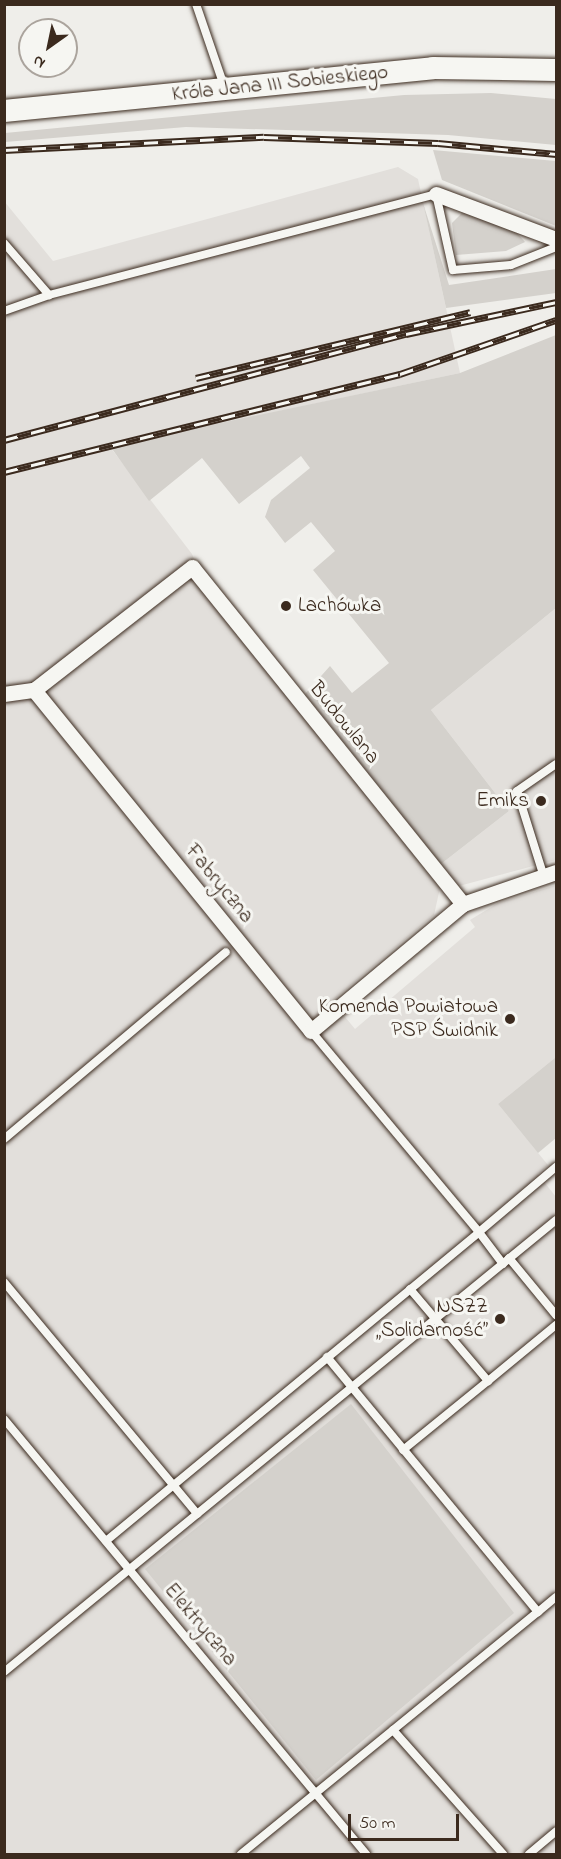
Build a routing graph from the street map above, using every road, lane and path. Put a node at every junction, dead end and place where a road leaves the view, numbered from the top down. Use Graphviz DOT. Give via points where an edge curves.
graph roads {
  1 [pos="196,4"];
  2 [pos="556,70"];
  3 [pos="225,90"];
  4 [pos="4,111"];
  5 [pos="436,194"];
  6 [pos="556,239"];
  7 [pos="4,243"];
  8 [pos="556,247"];
  9 [pos="49,295"];
  10 [pos="4,311"];
  11 [pos="34,690"];
  12 [pos="4,694"];
  13 [pos="556,764"];
  14 [pos="550,875"];
  15 [pos="463,904"];
  16 [pos="226,952"];
  17 [pos="311,1031"];
  18 [pos="4,1139"];
  19 [pos="556,1167"];
  20 [pos="556,1220"];
  21 [pos="478,1232"];
  22 [pos="506,1261"];
  23 [pos="4,1282"];
  24 [pos="410,1289"];
  25 [pos="556,1316"];
  26 [pos="435,1319"];
  27 [pos="556,1325"];
  28 [pos="327,1357"];
  29 [pos="488,1381"];
  30 [pos="351,1387"];
  31 [pos="4,1419"];
  32 [pos="403,1450"];
  33 [pos="173,1485"];
  34 [pos="198,1514"];
  35 [pos="106,1541"];
  36 [pos="130,1569"];
  37 [pos="556,1597"];
  38 [pos="537,1612"];
  39 [pos="4,1672"];
  40 [pos="393,1730"];
  41 [pos="315,1792"];
  42 [pos="556,1831"];
  43 [pos="241,1854"];
  44 [pos="366,1854"];
  45 [pos="503,1854"];
  46 [pos="529,1854"];
  1 -- 3 [label="lane"];
  2 -- 3 [label="main road, Króla Jana III Sobieskiego" via="476,65"];
  3 -- 4 [label="main road, Króla Jana III Sobieskiego"];
  5 -- 6 [label="street"];
  5 -- 8 [label="lane" via="453,270 511,265"];
  5 -- 9 [label="lane"];
  7 -- 9 [label="lane"];
  9 -- 10 [label="lane"];
  11 -- 12 [label="street"];
  11 -- 15 [label="street, Budowlana" via="192,567"];
  11 -- 17 [label="street, Fabryczna"];
  13 -- 14 [label="lane" via="517,791"];
  14 -- 15 [label="street"];
  15 -- 17 [label="street"];
  16 -- 18 [label="lane"];
  17 -- 21 [label="lane"];
  19 -- 21 [label="lane"];
  20 -- 22 [label="lane"];
  21 -- 22 [label="lane"];
  21 -- 24 [label="lane"];
  22 -- 25 [label="lane"];
  22 -- 26 [label="lane"];
  23 -- 33 [label="lane"];
  24 -- 26 [label="lane"];
  24 -- 28 [label="lane"];
  26 -- 29 [label="lane"];
  26 -- 30 [label="lane"];
  27 -- 29 [label="lane"];
  28 -- 30 [label="lane"];
  28 -- 33 [label="lane"];
  29 -- 32 [label="lane"];
  30 -- 32 [label="lane"];
  30 -- 34 [label="lane"];
  31 -- 35 [label="lane, Elektryczna"];
  32 -- 38 [label="lane"];
  33 -- 34 [label="lane"];
  33 -- 35 [label="lane"];
  34 -- 36 [label="lane"];
  35 -- 36 [label="lane, Elektryczna"];
  36 -- 39 [label="lane"];
  36 -- 41 [label="lane, Elektryczna"];
  37 -- 38 [label="lane"];
  38 -- 40 [label="lane"];
  40 -- 41 [label="lane"];
  40 -- 45 [label="lane"];
  41 -- 43 [label="lane"];
  41 -- 44 [label="lane, Elektryczna"];
  42 -- 46 [label="lane"];
}
